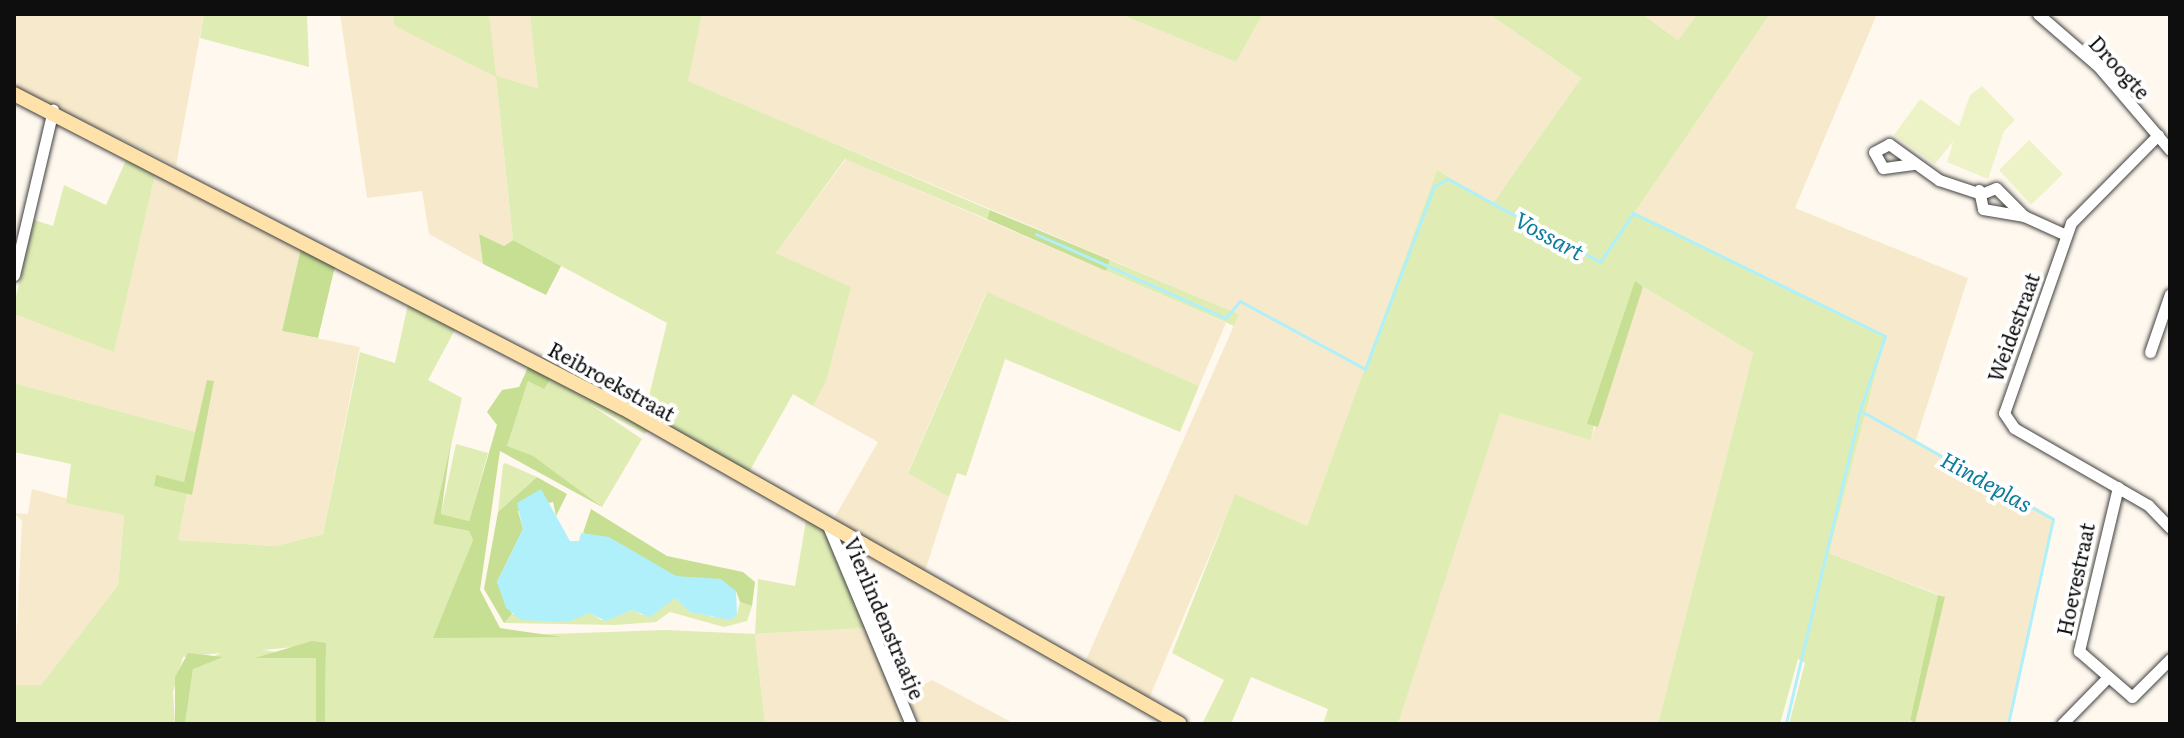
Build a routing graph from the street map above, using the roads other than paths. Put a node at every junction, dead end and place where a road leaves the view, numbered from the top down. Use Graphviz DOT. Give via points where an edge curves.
graph roads {
  1 [pos="2038,14"];
  2 [pos="14,94"];
  3 [pos="53,110"];
  4 [pos="2158,135"];
  5 [pos="2170,150"];
  6 [pos="1913,164"];
  7 [pos="1981,194"];
  8 [pos="2024,216"];
  9 [pos="2066,235"];
  10 [pos="14,275"];
  11 [pos="2170,294"];
  12 [pos="2150,352"];
  13 [pos="2118,487"];
  14 [pos="828,526"];
  15 [pos="2170,528"];
  16 [pos="2170,659"];
  17 [pos="2106,679"];
  18 [pos="911,724"];
  19 [pos="1180,724"];
  20 [pos="2062,724"];
  1 -- 4 [label="street, Droogte" via="2098,66"];
  2 -- 3 [label="street, Reibroekstraat"];
  3 -- 10 [label="street"];
  3 -- 14 [label="street, Reibroekstraat" via="610,401"];
  4 -- 5 [label="street, Droogte"];
  4 -- 9 [label="street, Weidestraat" via="2078,211"];
  6 -- 7 [label="street" via="1939,180 1950,176"];
  7 -- 8 [label="street" via="1996,188"];
  7 -- 8 [label="street" via="1983,209"];
  8 -- 9 [label="street"];
  9 -- 13 [label="street, Weidestraat" via="2004,413 2014,428"];
  11 -- 12 [label="street"];
  13 -- 15 [label="street, Weidestraat"];
  13 -- 17 [label="street, Hoevestraat" via="2077,642"];
  14 -- 18 [label="street, Vierlindenstraatje"];
  14 -- 19 [label="street, Reibroekstraat"];
  16 -- 17 [label="street, Hoevestraat" via="2138,695 2125,696"];
  17 -- 20 [label="street"];
}
